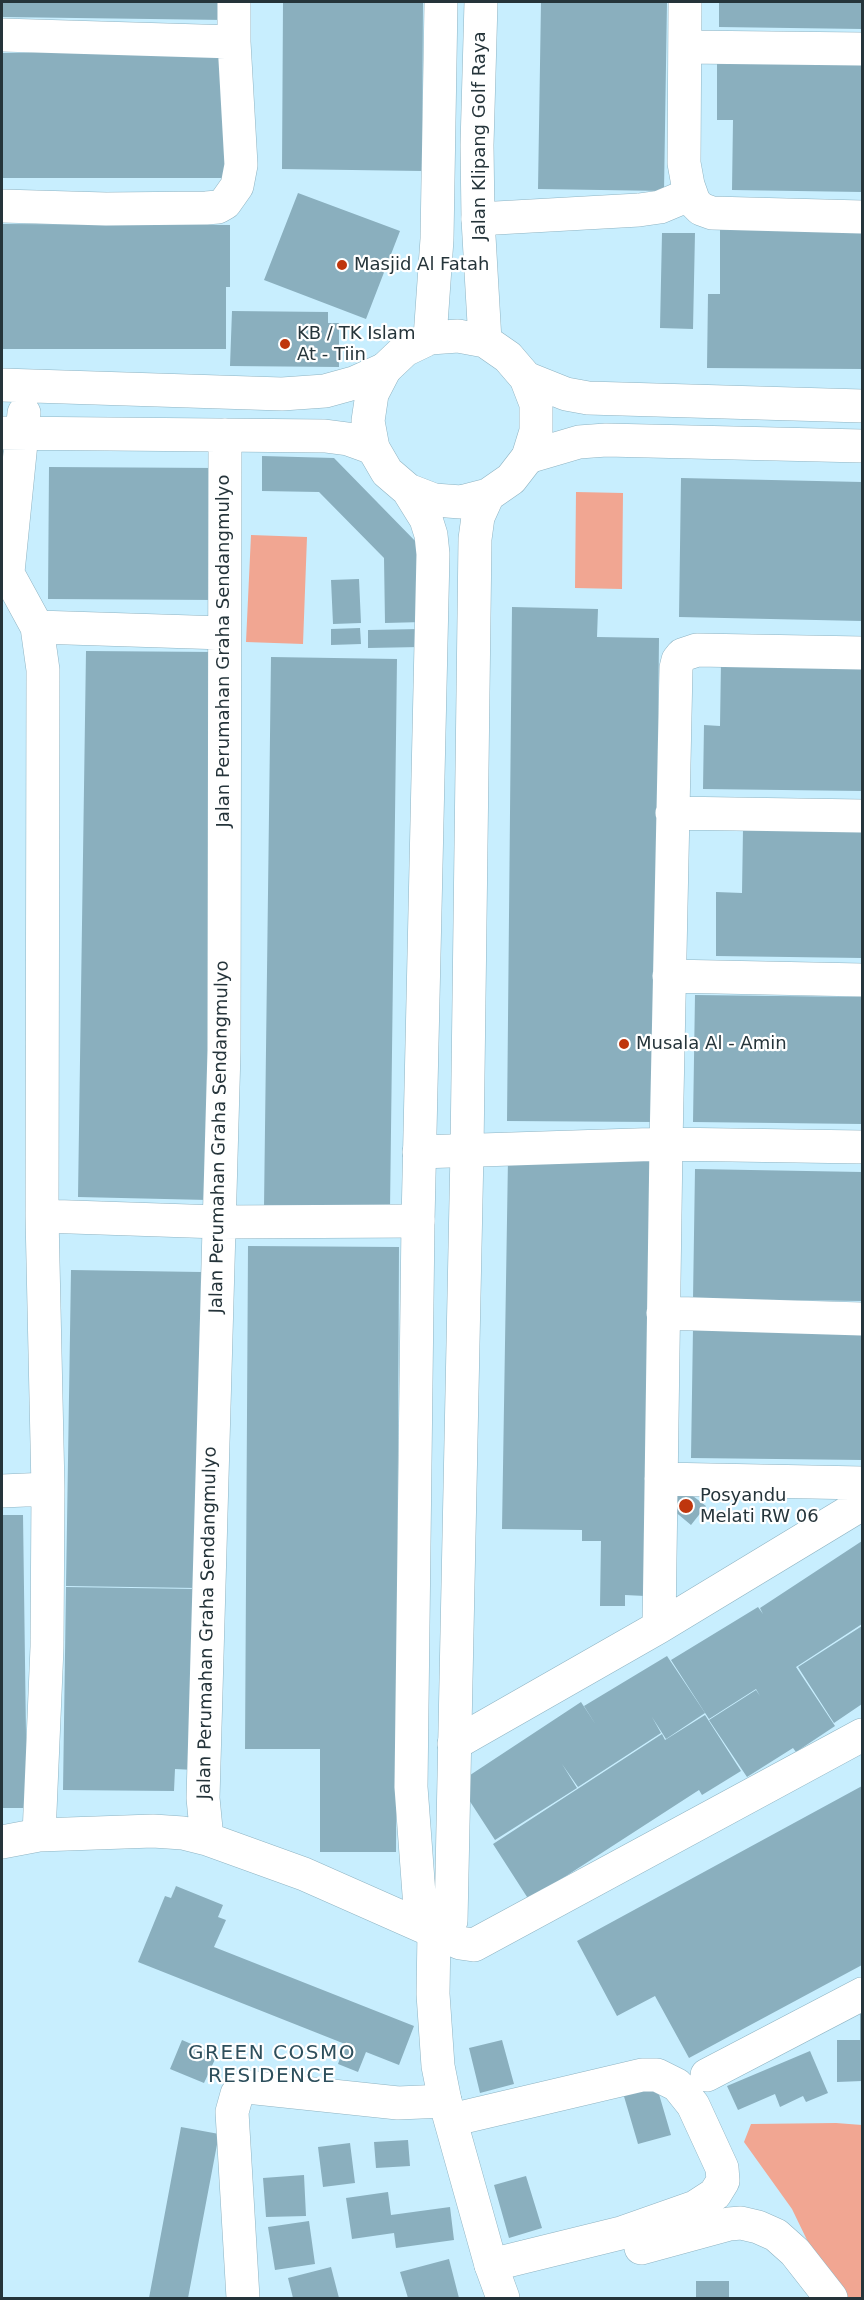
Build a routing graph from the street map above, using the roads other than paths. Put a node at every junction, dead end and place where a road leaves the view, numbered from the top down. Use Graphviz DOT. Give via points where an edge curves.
graph roads {
  1 [pos="234,2"];
  2 [pos="441,2"];
  3 [pos="481,2"];
  4 [pos="685,2"];
  5 [pos="2,35"];
  6 [pos="234,42"];
  7 [pos="685,47"];
  8 [pos="862,49"];
  9 [pos="698,203"];
  10 [pos="2,206"];
  11 [pos="862,216"];
  12 [pos="478,219"];
  13 [pos="430,338"];
  14 [pos="485,342"];
  15 [pos="385,369"];
  16 [pos="526,378"];
  17 [pos="14,386"];
  18 [pos="862,406"];
  19 [pos="12,433"];
  20 [pos="225,435"];
  21 [pos="862,446"];
  22 [pos="373,448"];
  23 [pos="528,457"];
  24 [pos="408,490"];
  25 [pos="488,495"];
  26 [pos="5,568"];
  27 [pos="37,627"];
  28 [pos="224,633"];
  29 [pos="862,652"];
  30 [pos="672,813"];
  31 [pos="862,816"];
  32 [pos="669,976"];
  33 [pos="862,980"];
  34 [pos="666,1144"];
  35 [pos="862,1147"];
  36 [pos="466,1151"];
  37 [pos="419,1152"];
  38 [pos="42,1216"];
  39 [pos="418,1221"];
  40 [pos="219,1222"];
  41 [pos="663,1313"];
  42 [pos="862,1319"];
  43 [pos="661,1479"];
  44 [pos="862,1483"];
  45 [pos="48,1489"];
  46 [pos="2,1491"];
  47 [pos="862,1504"];
  48 [pos="659,1627"];
  49 [pos="456,1650"];
  50 [pos="414,1651"];
  51 [pos="454,1744"];
  52 [pos="859,1747"];
  53 [pos="39,1835"];
  54 [pos="207,1839"];
  55 [pos="2,1842"];
  56 [pos="434,1932"];
  57 [pos="862,1994"];
  58 [pos="707,2075"];
  59 [pos="448,2110"];
  60 [pos="497,2284"];
  61 [pos="243,2298"];
  62 [pos="831,2298"];
  1 -- 6 [label="street"];
  2 -- 13 [label="street" via="437,238"];
  3 -- 12 [label="street, Jalan Klipang Golf Raya"];
  4 -- 7 [label="street"];
  5 -- 6 [label="street"];
  6 -- 10 [label="street" via="241,165 237,186 225,203 206,208"];
  7 -- 8 [label="street"];
  7 -- 9 [label="street" via="684,163"];
  9 -- 11 [label="street"];
  9 -- 12 [label="street"];
  12 -- 14 [label="street, Jalan Klipang Golf Raya"];
  13 -- 14 [label="street" via="458,336"];
  13 -- 15 [label="street" via="405,350"];
  14 -- 16 [label="street" via="508,357"];
  15 -- 17 [label="street" via="325,391 282,394"];
  15 -- 22 [label="street" via="372,394 368,421"];
  16 -- 18 [label="street" via="588,398"];
  16 -- 23 [label="street" via="536,404 536,431"];
  17 -- 19 [label="street"];
  19 -- 20 [label="street"];
  19 -- 26 [label="street"];
  20 -- 22 [label="street" via="326,436"];
  20 -- 28 [label="street, Jalan Perumahan Graha Sendangmulyo"];
  21 -- 23 [label="street" via="606,440 579,442"];
  22 -- 24 [label="street" via="387,472"];
  23 -- 25 [label="street" via="511,479"];
  24 -- 25 [label="street" via="434,500 461,502"];
  24 -- 37 [label="street" via="429,527 433,554"];
  25 -- 36 [label="street" via="478,517 475,539"];
  26 -- 27 [label="street"];
  27 -- 28 [label="street"];
  27 -- 38 [label="street" via="43,670"];
  28 -- 40 [label="street, Jalan Perumahan Graha Sendangmulyo" via="224,1051"];
  29 -- 30 [label="street" via="697,650 682,655 676,668"];
  30 -- 31 [label="street"];
  30 -- 32 [label="street"];
  32 -- 33 [label="street"];
  32 -- 34 [label="street"];
  34 -- 35 [label="street"];
  34 -- 36 [label="street"];
  34 -- 41 [label="street"];
  36 -- 37 [label="street"];
  36 -- 49 [label="street"];
  37 -- 39 [label="street"];
  38 -- 40 [label="street"];
  38 -- 45 [label="street"];
  39 -- 40 [label="street"];
  39 -- 50 [label="street"];
  40 -- 54 [label="street, Jalan Perumahan Graha Sendangmulyo" via="203,1798"];
  41 -- 42 [label="street"];
  41 -- 43 [label="street"];
  43 -- 44 [label="street"];
  43 -- 48 [label="street"];
  45 -- 46 [label="street"];
  45 -- 53 [label="street" via="47,1647"];
  47 -- 48 [label="street"];
  48 -- 51 [label="street"];
  49 -- 50 [label="street"];
  49 -- 51 [label="street"];
  50 -- 56 [label="street" via="411,1787 421,1921"];
  51 -- 56 [label="street" via="451,1921"];
  52 -- 56 [label="street" via="474,1945"];
  53 -- 54 [label="street" via="153,1831"];
  53 -- 55 [label="street"];
  54 -- 56 [label="street" via="304,1874"];
  56 -- 59 [label="street" via="436,2043"];
  57 -- 58 [label="street"];
  59 -- 60 [label="street"];
  59 -- 60 [label="street" via="657,2075 677,2085 693,2105 722,2168 723,2181 714,2194 695,2207"];
  59 -- 61 [label="street" via="248,2087 237,2094 232,2112"];
  60 -- 62 [label="street" via="712,2227 741,2223 776,2235 795,2252"];
}
